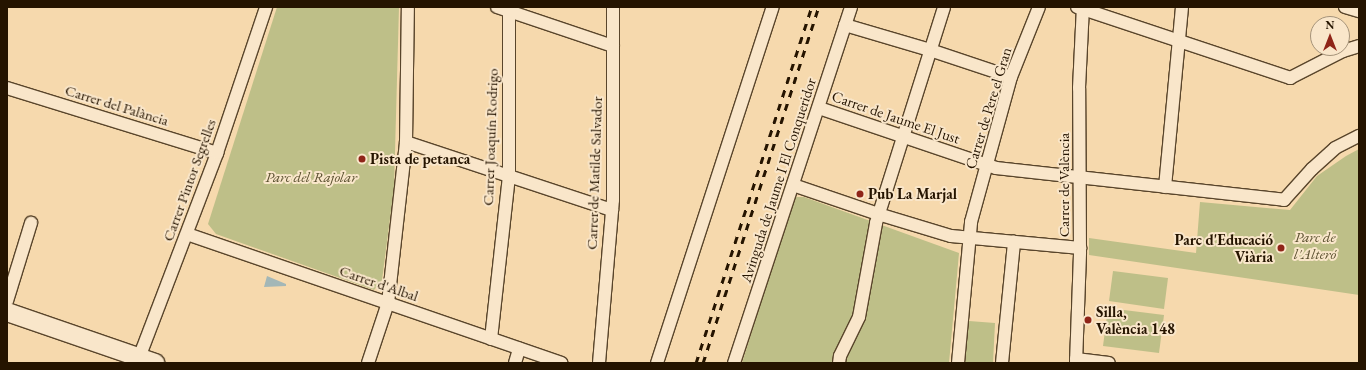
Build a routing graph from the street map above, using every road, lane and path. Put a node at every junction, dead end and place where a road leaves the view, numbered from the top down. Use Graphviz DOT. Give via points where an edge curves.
graph roads {
  1 [pos="266,7"];
  2 [pos="408,7"];
  3 [pos="613,7"];
  4 [pos="773,7"];
  5 [pos="851,7"];
  6 [pos="944,7"];
  7 [pos="1039,7"];
  8 [pos="1182,7"];
  9 [pos="1345,7"];
  10 [pos="505,8"];
  11 [pos="1080,8"];
  12 [pos="1359,11"];
  13 [pos="845,25"];
  14 [pos="1178,41"];
  15 [pos="613,46"];
  16 [pos="1359,46"];
  17 [pos="930,50"];
  18 [pos="1011,77"];
  19 [pos="7,88"];
  20 [pos="819,108"];
  21 [pos="1359,136"];
  22 [pos="904,138"];
  23 [pos="406,142"];
  24 [pos="217,153"];
  25 [pos="986,165"];
  26 [pos="508,176"];
  27 [pos="1081,178"];
  28 [pos="793,185"];
  29 [pos="1165,187"];
  30 [pos="612,210"];
  31 [pos="877,219"];
  32 [pos="31,223"];
  33 [pos="187,234"];
  34 [pos="969,238"];
  35 [pos="1014,242"];
  36 [pos="1080,248"];
  37 [pos="7,301"];
  38 [pos="388,303"];
  39 [pos="7,312"];
  40 [pos="491,339"];
  41 [pos="520,349"];
  42 [pos="144,361"];
  43 [pos="1076,361"];
  44 [pos="369,363"];
  45 [pos="515,363"];
  46 [pos="560,363"];
  47 [pos="599,363"];
  48 [pos="657,363"];
  49 [pos="734,363"];
  50 [pos="839,363"];
  51 [pos="958,363"];
  52 [pos="1002,363"];
  53 [pos="1109,363"];
  1 -- 24 [label="street, Carrer Pintor Segrelles"];
  2 -- 23 [label="street"];
  3 -- 15 [label="street, Carrer de Matilde Salvador"];
  4 -- 48 [label="street"];
  5 -- 13 [label="street, Avinguda de Jaume I El Conqueridor"];
  6 -- 17 [label="street"];
  7 -- 18 [label="street, Carrer de Pere el Gran"];
  8 -- 14 [label="street"];
  9 -- 12 [label="street"];
  10 -- 15 [label="street"];
  10 -- 26 [label="street, Carrer Joaquín Rodrigo"];
  11 -- 14 [label="street"];
  11 -- 27 [label="street, Carrer de València"];
  13 -- 17 [label="street"];
  13 -- 20 [label="street, Avinguda de Jaume I El Conqueridor"];
  14 -- 16 [label="street" via="1290,78 1343,51"];
  14 -- 29 [label="street"];
  15 -- 30 [label="street, Carrer de Matilde Salvador"];
  17 -- 18 [label="street"];
  17 -- 22 [label="street"];
  18 -- 25 [label="street, Carrer de Pere el Gran"];
  19 -- 24 [label="street, Carrer del Palància"];
  20 -- 22 [label="street, Carrer de Jaume El Just"];
  20 -- 28 [label="street, Avinguda de Jaume I El Conqueridor"];
  21 -- 29 [label="street, Carrer de Jaume El Just" via="1335,148 1284,200"];
  22 -- 25 [label="street, Carrer de Jaume El Just"];
  22 -- 31 [label="street"];
  23 -- 26 [label="street"];
  23 -- 38 [label="street"];
  24 -- 33 [label="street, Carrer Pintor Segrelles"];
  25 -- 27 [label="street, Carrer de Jaume El Just"];
  25 -- 34 [label="street, Carrer de Pere el Gran"];
  26 -- 30 [label="street"];
  26 -- 40 [label="street, Carrer Joaquín Rodrigo"];
  27 -- 29 [label="street, Carrer de Jaume El Just"];
  27 -- 36 [label="street, Carrer de València"];
  28 -- 31 [label="street"];
  28 -- 49 [label="street, Avinguda de Jaume I El Conqueridor"];
  30 -- 47 [label="street, Carrer de Matilde Salvador"];
  31 -- 34 [label="street"];
  31 -- 50 [label="street" via="859,317"];
  32 -- 37 [label="street"];
  33 -- 38 [label="street, Carrer d'Albal"];
  33 -- 42 [label="street, Carrer Pintor Segrelles"];
  34 -- 35 [label="street"];
  34 -- 51 [label="street, Carrer de Pere el Gran"];
  35 -- 36 [label="street"];
  35 -- 52 [label="street"];
  36 -- 43 [label="street, Carrer de València"];
  38 -- 40 [label="street, Carrer d'Albal"];
  38 -- 44 [label="street"];
  39 -- 42 [label="street"];
  40 -- 41 [label="street, Carrer d'Albal"];
  41 -- 45 [label="street"];
  41 -- 46 [label="street, Carrer d'Albal"];
  43 -- 53 [label="street"];
}
